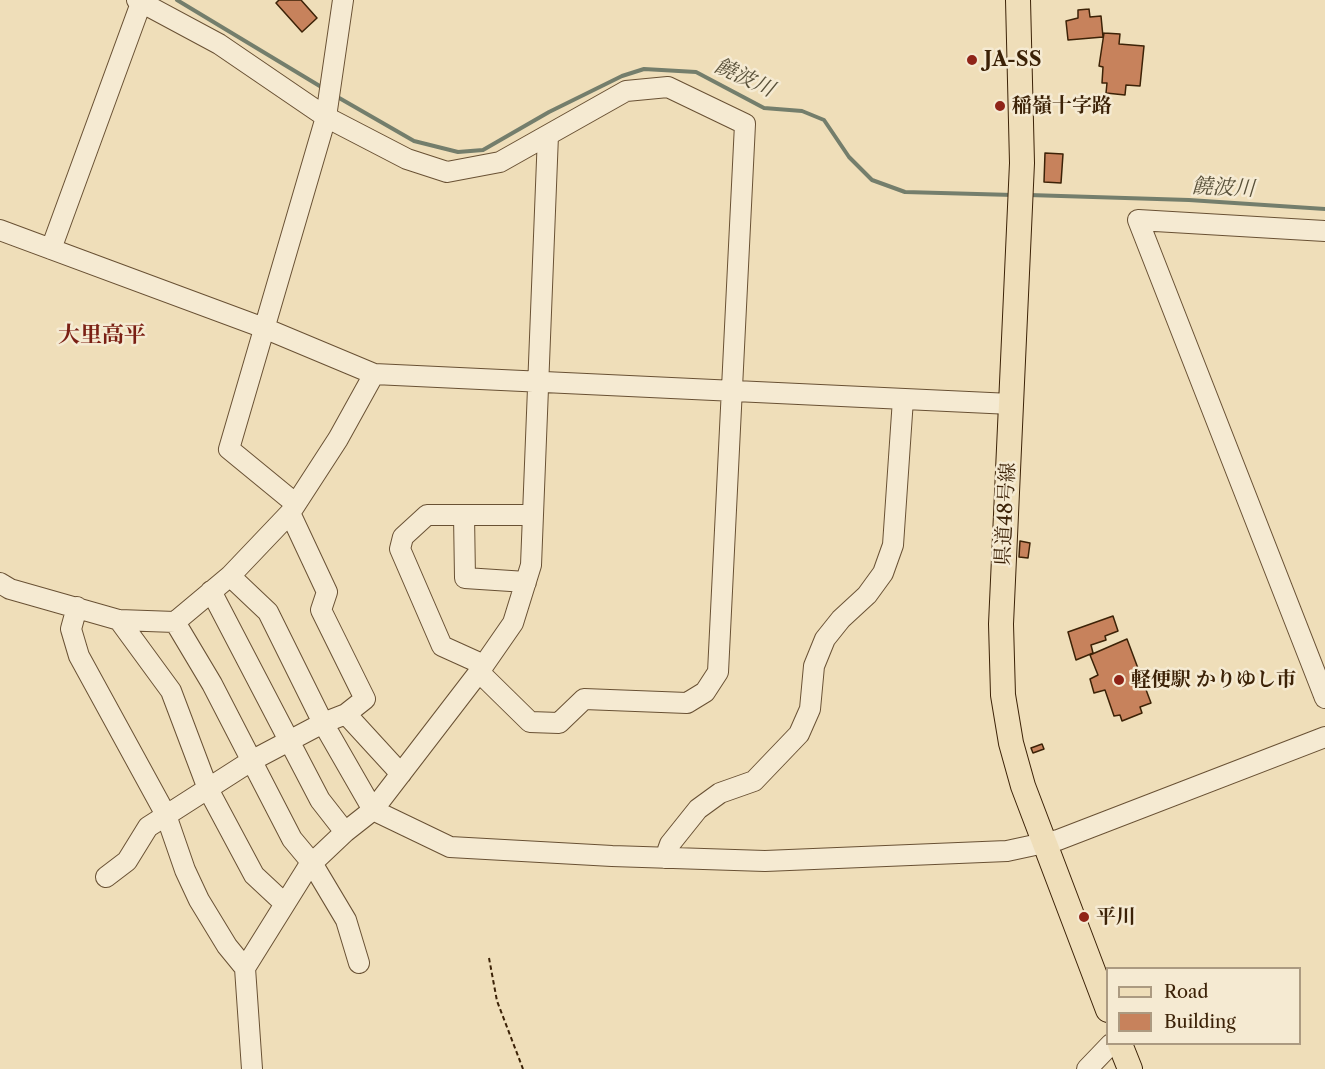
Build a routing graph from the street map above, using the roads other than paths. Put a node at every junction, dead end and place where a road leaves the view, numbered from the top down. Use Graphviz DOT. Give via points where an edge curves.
graph roads {
  1 [pos="343,0"];
  2 [pos="1018,0"];
  3 [pos="139,1"];
  4 [pos="326,117"];
  5 [pos="548,135"];
  6 [pos="0,230"];
  7 [pos="1325,231"];
  8 [pos="51,249"];
  9 [pos="264,328"];
  10 [pos="374,374"];
  11 [pos="539,380"];
  12 [pos="731,390"];
  13 [pos="903,399"];
  14 [pos="1011,404"];
  15 [pos="293,509"];
  16 [pos="464,515"];
  17 [pos="533,515"];
  18 [pos="230,576"];
  19 [pos="526,582"];
  20 [pos="0,583"];
  21 [pos="211,591"];
  22 [pos="77,607"];
  23 [pos="119,620"];
  24 [pos="175,622"];
  25 [pos="481,669"];
  26 [pos="1325,698"];
  27 [pos="346,714"];
  28 [pos="323,723"];
  29 [pos="1325,737"];
  30 [pos="289,741"];
  31 [pos="251,761"];
  32 [pos="401,774"];
  33 [pos="208,789"];
  34 [pos="373,810"];
  35 [pos="166,815"];
  36 [pos="345,832"];
  37 [pos="1045,845"];
  38 [pos="665,858"];
  39 [pos="312,863"];
  40 [pos="105,877"];
  41 [pos="284,903"];
  42 [pos="359,963"];
  43 [pos="245,968"];
  44 [pos="1106,1007"];
  45 [pos="1110,1045"];
  46 [pos="1120,1045"];
  47 [pos="254,1068"];
  48 [pos="1087,1069"];
  49 [pos="1130,1069"];
  1 -- 4 [label="street"];
  2 -- 14 [label="main road, 県道48号線" via="1022,163"];
  3 -- 4 [label="street" via="219,44"];
  3 -- 8 [label="street"];
  4 -- 5 [label="street" via="407,159 447,172 501,162"];
  4 -- 9 [label="street"];
  5 -- 11 [label="street"];
  5 -- 12 [label="street" via="626,91 668,87 745,124"];
  6 -- 8 [label="street"];
  7 -- 26 [label="street" via="1138,220"];
  8 -- 9 [label="street"];
  9 -- 10 [label="street"];
  9 -- 15 [label="street" via="229,449"];
  10 -- 11 [label="street"];
  10 -- 15 [label="street"];
  11 -- 12 [label="street"];
  11 -- 17 [label="street"];
  12 -- 13 [label="street"];
  12 -- 25 [label="street" via="718,672 705,692 687,703 584,699 559,723 530,722"];
  13 -- 14 [label="street"];
  13 -- 38 [label="street" via="893,545 883,573 825,639 814,666 810,709 799,734 754,781 720,793 698,809 670,844"];
  14 -- 37 [label="main road, 県道48号線" via="1001,624 1003,695 1016,763"];
  15 -- 18 [label="street"];
  15 -- 27 [label="street" via="327,592 321,610 365,699"];
  16 -- 17 [label="street"];
  16 -- 19 [label="street" via="465,578"];
  16 -- 25 [label="street" via="427,515 403,537 400,549 442,646"];
  17 -- 19 [label="street" via="531,565"];
  18 -- 21 [label="street"];
  18 -- 28 [label="street" via="268,612"];
  19 -- 25 [label="street" via="513,623"];
  20 -- 22 [label="street"];
  21 -- 24 [label="street"];
  21 -- 30 [label="street"];
  22 -- 23 [label="street"];
  22 -- 35 [label="street" via="70,629 79,656"];
  23 -- 24 [label="street"];
  23 -- 33 [label="street" via="171,691"];
  24 -- 31 [label="street"];
  25 -- 32 [label="street"];
  27 -- 28 [label="street"];
  27 -- 32 [label="street"];
  28 -- 30 [label="street"];
  28 -- 34 [label="street"];
  29 -- 37 [label="street"];
  30 -- 31 [label="street"];
  30 -- 36 [label="street" via="320,800"];
  31 -- 33 [label="street"];
  31 -- 39 [label="street" via="292,839"];
  32 -- 34 [label="street"];
  33 -- 35 [label="street"];
  33 -- 41 [label="street" via="254,875"];
  34 -- 36 [label="street"];
  34 -- 38 [label="street" via="450,847"];
  35 -- 40 [label="street" via="147,827 127,861"];
  35 -- 43 [label="street" via="184,870 199,900"];
  36 -- 39 [label="street"];
  37 -- 38 [label="street" via="1007,851 822,861"];
  37 -- 44 [label="main road, 県道48号線"];
  39 -- 41 [label="street"];
  39 -- 42 [label="street" via="346,920"];
  41 -- 43 [label="street"];
  43 -- 47 [label="street"];
  45 -- 48 [label="street"];
  46 -- 49 [label="main road"];
}
